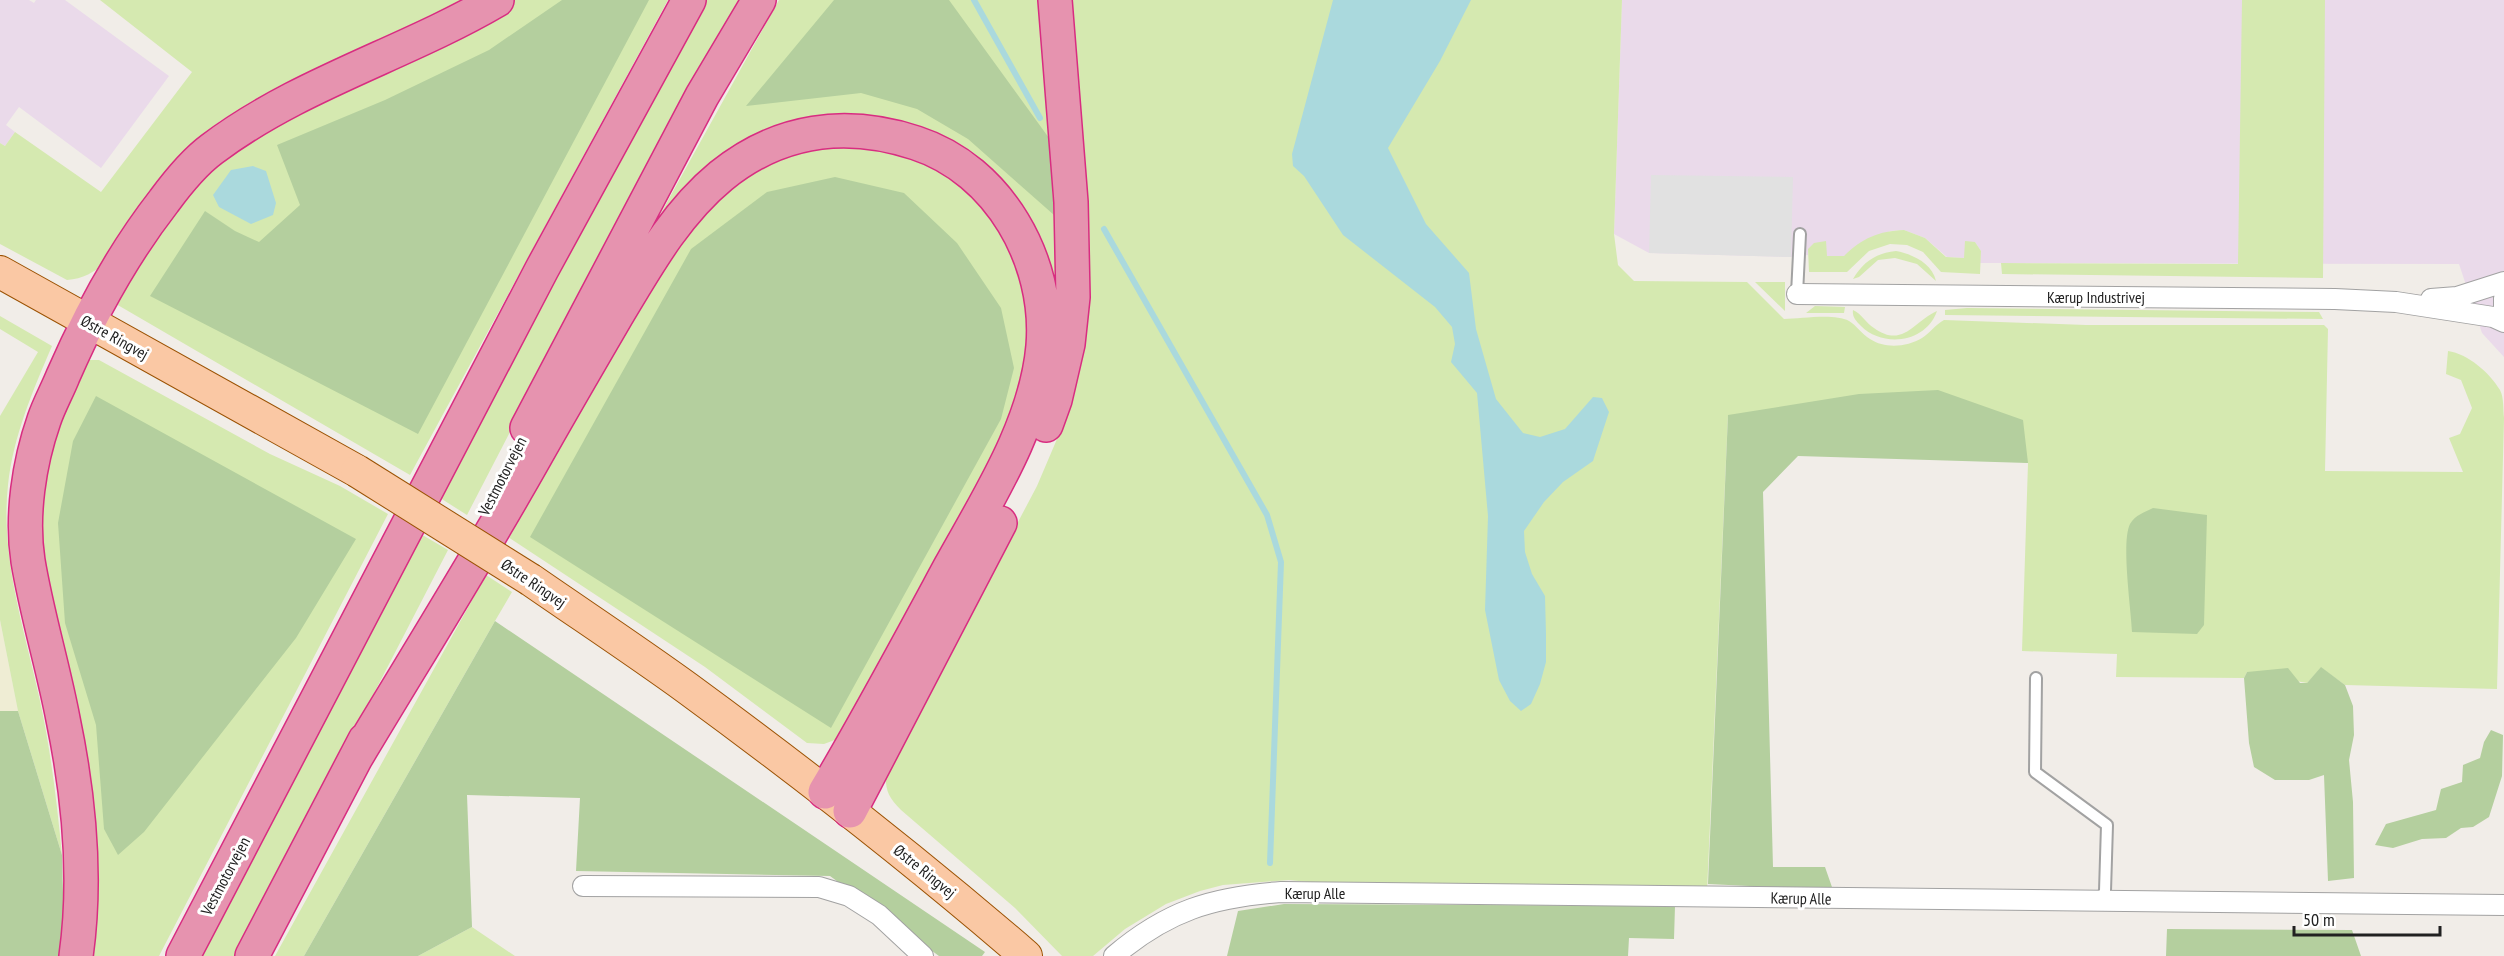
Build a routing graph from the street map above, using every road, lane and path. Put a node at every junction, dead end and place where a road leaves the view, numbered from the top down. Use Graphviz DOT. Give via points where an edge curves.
graph roads {
  1 [pos="497,0"];
  2 [pos="689,0"];
  3 [pos="759,0"];
  4 [pos="1055,0"];
  5 [pos="1800,234"];
  6 [pos="0,272"];
  7 [pos="2504,282"];
  8 [pos="1797,294"];
  9 [pos="2504,298"];
  10 [pos="2396,302"];
  11 [pos="2504,311"];
  12 [pos="87,321"];
  13 [pos="2504,322"];
  14 [pos="2036,678"];
  15 [pos="356,759"];
  16 [pos="838,802"];
  17 [pos="583,886"];
  18 [pos="2099,902"];
  19 [pos="2504,905"];
  20 [pos="76,956"];
  21 [pos="183,956"];
  22 [pos="252,956"];
  23 [pos="923,956"];
  24 [pos="1026,956"];
  25 [pos="1113,956"];
  1 -- 12 [label="highway" via="463,21 276,107 205,154 153,215"];
  2 -- 21 [label="highway, Vestmotorvejen" via="542,269"];
  3 -- 15 [label="highway, Vestmotorvejen" via="702,96 587,312"];
  4 -- 16 [label="highway" via="1073,249 1073,297 1062,373 1036,451"];
  5 -- 8 [label="lane"];
  6 -- 12 [label="main road, Østre Ringvej"];
  7 -- 10 [label="street, Kærup Industrivej" via="2457,297"];
  8 -- 10 [label="street, Kærup Industrivej"];
  9 -- 11 [label="street"];
  10 -- 13 [label="street, Kærup Industrivej"];
  12 -- 16 [label="main road, Østre Ringvej, bridge" via="357,471 531,579"];
  12 -- 20 [label="highway" via="44,420 32,465 27,510 35,602 63,715 77,800 81,878"];
  14 -- 18 [label="lane" via="2035,772 2107,825 2105,891"];
  15 -- 16 [label="highway" via="643,271 687,210 724,174 761,149 812,133 865,130 923,145 958,163 1005,210 1033,263 1042,304 1043,346 1032,399 1004,471"];
  15 -- 22 [label="highway, Vestmotorvejen"];
  16 -- 24 [label="main road, Østre Ringvej"];
  17 -- 23 [label="street" via="819,887 849,896 879,915"];
  18 -- 19 [label="street, Kærup Alle"];
  18 -- 25 [label="street, Kærup Alle" via="1281,892 1214,900 1184,911 1153,927"];
}
